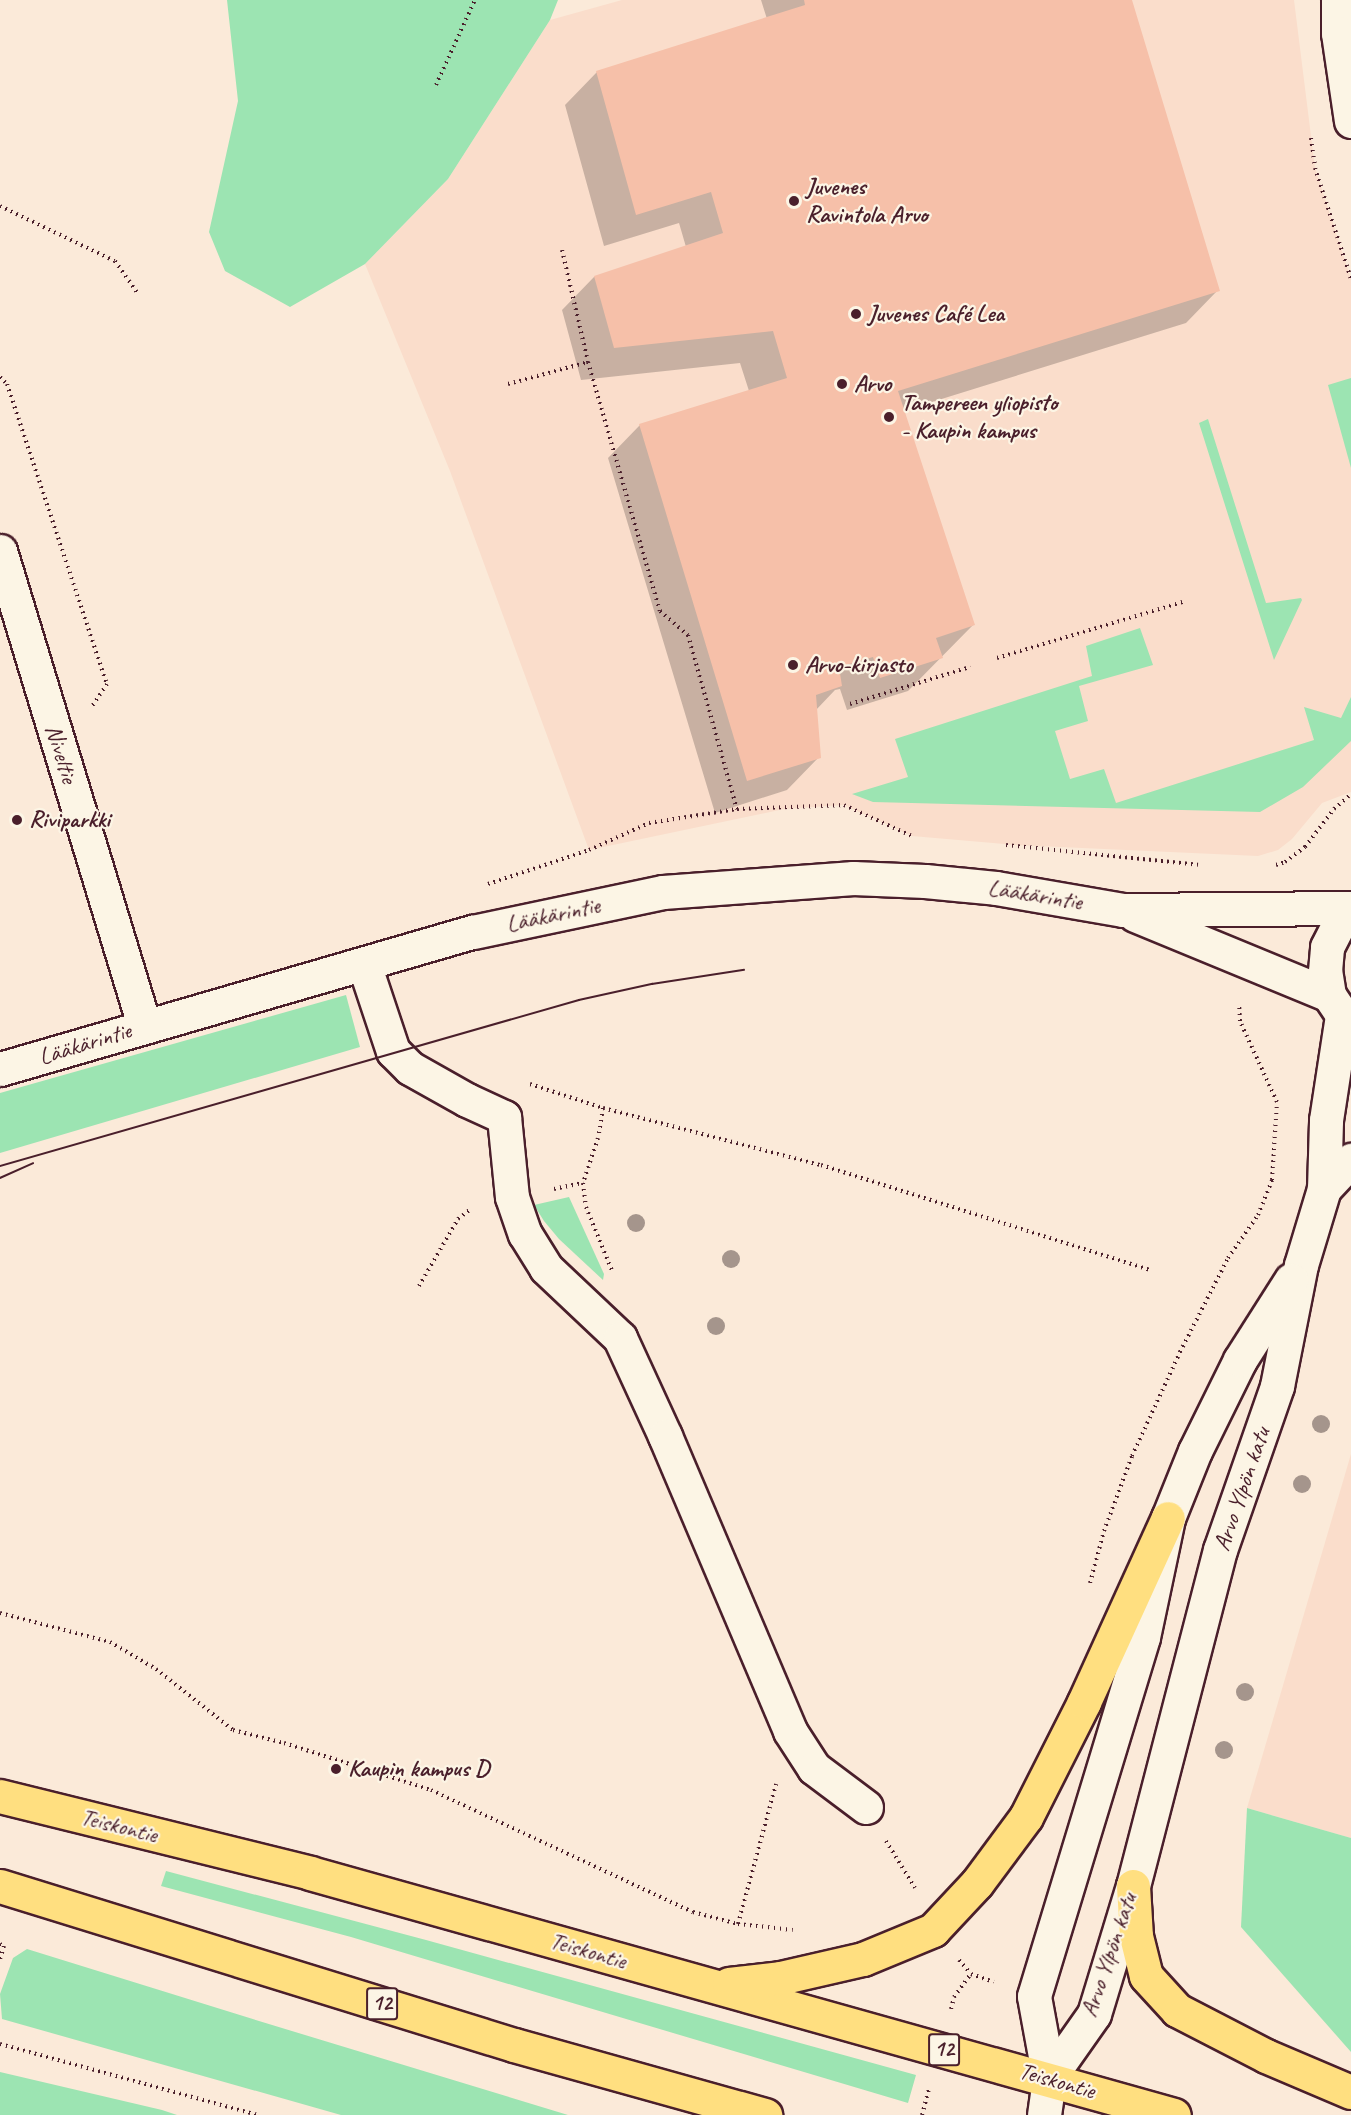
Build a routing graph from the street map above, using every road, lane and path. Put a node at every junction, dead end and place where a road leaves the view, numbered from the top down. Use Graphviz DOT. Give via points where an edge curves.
graph roads {
  1 [pos="475,0"];
  2 [pos="1338,0"];
  3 [pos="436,85"];
  4 [pos="1351,121"];
  5 [pos="0,206"];
  6 [pos="562,250"];
  7 [pos="137,293"];
  8 [pos="588,362"];
  9 [pos="0,377"];
  10 [pos="508,384"];
  11 [pos="0,551"];
  12 [pos="1186,602"];
  13 [pos="997,658"];
  14 [pos="970,667"];
  15 [pos="850,704"];
  16 [pos="88,711"];
  17 [pos="737,809"];
  18 [pos="1123,910"];
  19 [pos="1351,910"];
  20 [pos="364,963"];
  21 [pos="1341,1011"];
  22 [pos="144,1026"];
  23 [pos="0,1069"];
  24 [pos="1277,1102"];
  25 [pos="603,1108"];
  26 [pos="1351,1160"];
  27 [pos="1324,1190"];
  28 [pos="1300,1265"];
  29 [pos="1151,1270"];
  30 [pos="1168,1518"];
  31 [pos="1088,1588"];
  32 [pos="0,1613"];
  33 [pos="790,1731"];
  34 [pos="0,1796"];
  35 [pos="866,1807"];
  36 [pos="925,1883"];
  37 [pos="0,1886"];
  38 [pos="1133,1886"];
  39 [pos="916,1890"];
  40 [pos="907,1895"];
  41 [pos="738,1924"];
  42 [pos="800,1929"];
  43 [pos="933,1930"];
  44 [pos="0,1944"];
  45 [pos="0,1959"];
  46 [pos="970,1974"];
  47 [pos="712,1986"];
  48 [pos="0,2044"];
  49 [pos="1049,2078"];
  50 [pos="1351,2092"];
  51 [pos="257,2115"];
  52 [pos="765,2115"];
  53 [pos="1044,2115"];
  54 [pos="1174,2115"];
  1 -- 3 [label="path"];
  2 -- 4 [label="street" via="1338,33"];
  5 -- 7 [label="path" via="115,261"];
  6 -- 8 [label="path"];
  8 -- 10 [label="path"];
  8 -- 17 [label="path" via="660,611 688,635"];
  9 -- 16 [label="path" via="7,384 107,684"];
  11 -- 22 [label="street, Niveltie"];
  12 -- 13 [label="path"];
  14 -- 15 [label="path"];
  18 -- 19 [label="street, Lääkärintie"];
  18 -- 20 [label="street, Lääkärintie" via="996,888 925,881 853,879 663,892 473,932"];
  18 -- 21 [label="street, Lääkärintie"];
  19 -- 21 [label="street, Arvo Ylpön katu" via="1338,925 1328,947 1324,971"];
  20 -- 22 [label="street, Lääkärintie"];
  20 -- 33 [label="street" via="393,1051 410,1068 504,1117 512,1197 525,1234 546,1268 620,1338 684,1478"];
  21 -- 27 [label="street, Arvo Ylpön katu" via="1326,1120"];
  22 -- 23 [label="street, Lääkärintie"];
  24 -- 31 [label="path" via="1272,1180 1258,1215 1228,1258 1185,1341 1132,1456"];
  25 -- 29 [label="path" via="821,1165"];
  26 -- 27 [label="street, Arvo Ylpön katu"];
  27 -- 28 [label="street, Arvo Ylpön katu"];
  28 -- 30 [label="street, Arvo Ylpön katu" via="1240,1360 1195,1451"];
  28 -- 38 [label="street, Arvo Ylpön katu" via="1277,1386 1220,1550"];
  30 -- 43 [label="highway" via="1084,1702 1026,1816 977,1883"];
  30 -- 49 [label="street, Arvo Ylpön katu" via="1143,1637 1034,1996"];
  32 -- 41 [label="path" via="110,1642 156,1669 233,1730 432,1790 693,1912"];
  33 -- 35 [label="street" via="814,1768"];
  33 -- 41 [label="path"];
  34 -- 47 [label="highway, Teiskontie / 12" via="310,1873"];
  35 -- 39 [label="path"];
  36 -- 39 [label="path"];
  37 -- 52 [label="highway, 12" via="514,2045"];
  38 -- 49 [label="street, Arvo Ylpön katu" via="1094,2014"];
  38 -- 50 [label="highway" via="1136,1936 1146,1976 1177,2010 1266,2056"];
  39 -- 40 [label="path"];
  41 -- 42 [label="path"];
  43 -- 46 [label="path"];
  43 -- 47 [label="highway" via="862,1959 780,1978"];
  44 -- 45 [label="path" via="4,1946"];
  47 -- 49 [label="highway, Teiskontie / 12"];
  48 -- 51 [label="path"];
  49 -- 53 [label="street"];
  49 -- 54 [label="highway, Teiskontie / 12"];
}
